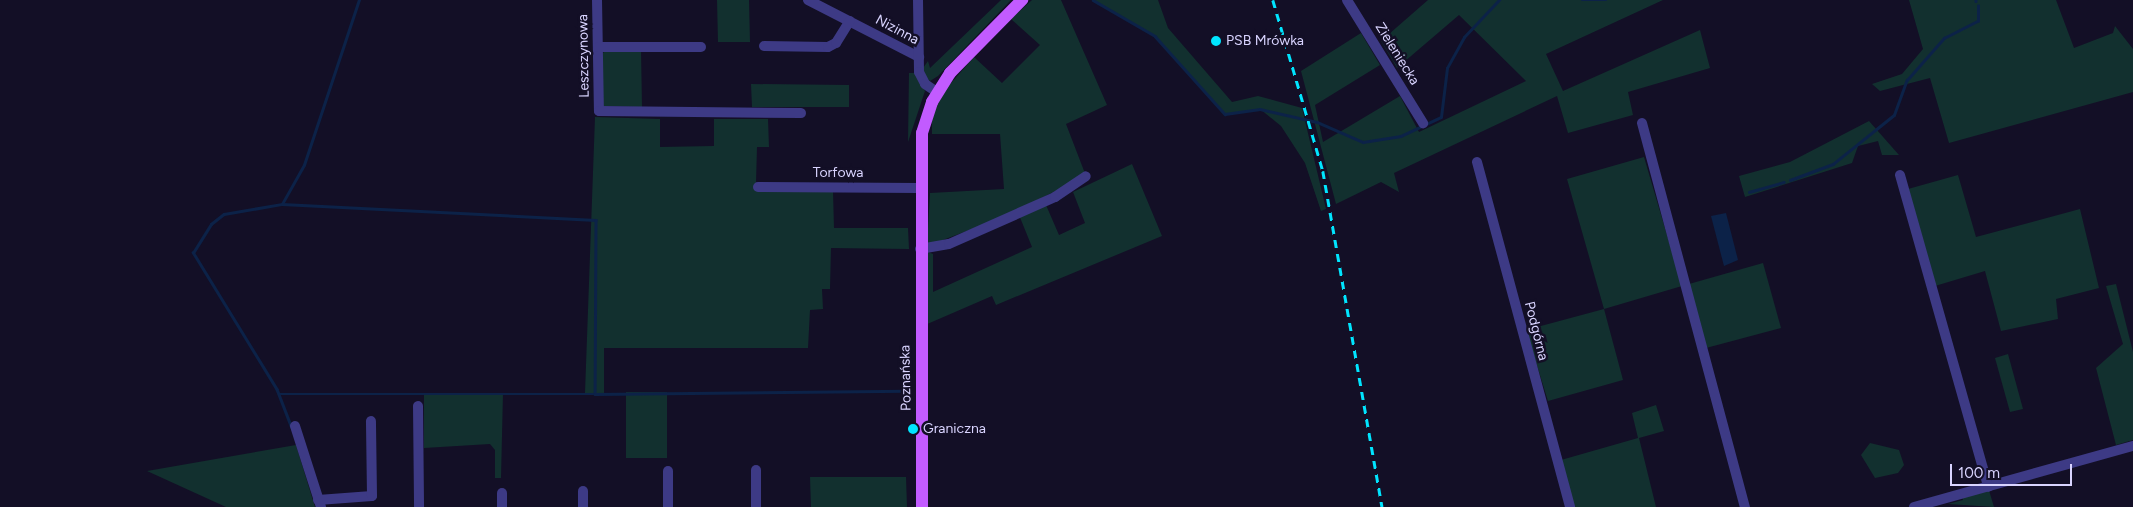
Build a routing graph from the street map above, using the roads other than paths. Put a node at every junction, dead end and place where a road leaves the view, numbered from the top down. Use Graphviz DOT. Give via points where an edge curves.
graph roads {
  1 [pos="597,0"];
  2 [pos="808,0"];
  3 [pos="918,0"];
  4 [pos="1022,0"];
  5 [pos="1347,0"];
  6 [pos="850,21"];
  7 [pos="764,46"];
  8 [pos="598,47"];
  9 [pos="701,47"];
  10 [pos="919,57"];
  11 [pos="937,92"];
  12 [pos="801,113"];
  13 [pos="1423,123"];
  14 [pos="1642,123"];
  15 [pos="1477,162"];
  16 [pos="1900,175"];
  17 [pos="1086,176"];
  18 [pos="758,187"];
  19 [pos="919,188"];
  20 [pos="920,249"];
  21 [pos="418,406"];
  22 [pos="371,421"];
  23 [pos="295,426"];
  24 [pos="2133,446"];
  25 [pos="756,470"];
  26 [pos="668,471"];
  27 [pos="1988,487"];
  28 [pos="583,491"];
  29 [pos="502,493"];
  30 [pos="320,504"];
  31 [pos="419,507"];
  32 [pos="502,507"];
  33 [pos="583,507"];
  34 [pos="668,507"];
  35 [pos="756,507"];
  36 [pos="922,507"];
  37 [pos="1570,507"];
  38 [pos="1745,507"];
  39 [pos="1914,507"];
  1 -- 8 [label="street, Leszczynowa"];
  2 -- 6 [label="street, Nizinna"];
  3 -- 10 [label="street"];
  4 -- 11 [label="main road, Poznańska" via="962,59"];
  5 -- 13 [label="street, Zieleniecka"];
  6 -- 7 [label="street" via="836,43 828,46"];
  6 -- 10 [label="street, Nizinna"];
  8 -- 9 [label="street"];
  8 -- 12 [label="street, Leszczynowa" via="599,112"];
  10 -- 11 [label="street" via="922,81"];
  11 -- 19 [label="main road, Poznańska" via="922,133"];
  14 -- 38 [label="street"];
  15 -- 37 [label="street, Podgórna"];
  16 -- 27 [label="street"];
  17 -- 20 [label="street" via="1055,197 955,241"];
  18 -- 19 [label="street, Torfowa"];
  19 -- 20 [label="main road, Poznańska"];
  20 -- 36 [label="main road, Poznańska"];
  21 -- 31 [label="street"];
  22 -- 30 [label="street" via="372,496"];
  23 -- 30 [label="street"];
  24 -- 27 [label="street"];
  25 -- 35 [label="street"];
  26 -- 34 [label="street"];
  27 -- 39 [label="street"];
  28 -- 33 [label="street"];
  29 -- 32 [label="street"];
}
